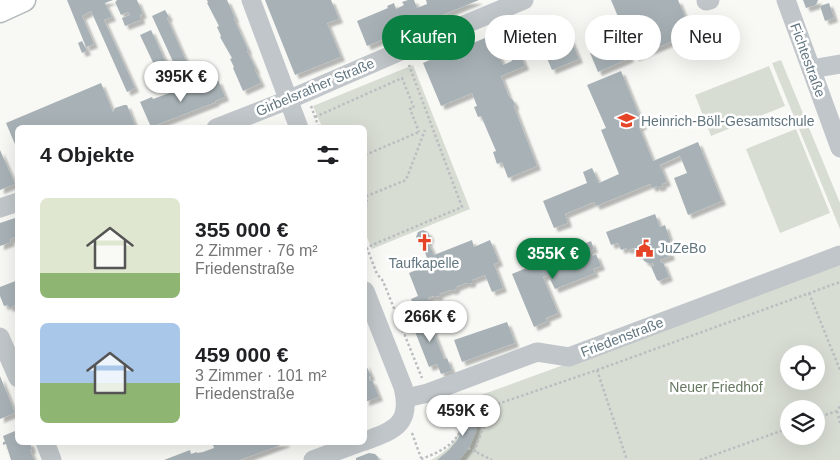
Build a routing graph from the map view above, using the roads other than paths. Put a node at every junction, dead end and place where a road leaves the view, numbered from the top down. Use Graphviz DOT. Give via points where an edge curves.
graph roads {
  1 [pos="24,0"];
  2 [pos="251,0"];
  3 [pos="524,0"];
  4 [pos="706,0"];
  5 [pos="710,0"];
  6 [pos="786,0"];
  7 [pos="0,10"];
  8 [pos="840,64"];
  9 [pos="811,69"];
  10 [pos="288,100"];
  11 [pos="224,125"];
  12 [pos="298,125"];
  13 [pos="840,148"];
  14 [pos="15,203"];
  15 [pos="0,208"];
  16 [pos="840,255"];
  17 [pos="367,296"];
  18 [pos="0,337"];
  19 [pos="15,371"];
  20 [pos="405,405"];
  21 [pos="367,440"];
  22 [pos="47,445"];
  23 [pos="353,450"];
  24 [pos="52,460"];
  25 [pos="313,460"];
  1 -- 7 [label="main road"];
  2 -- 10 [label="street"];
  3 -- 10 [label="street, Girbelsrather Straße"];
  4 -- 5 [label="street"];
  6 -- 9 [label="street, Fichtestraße"];
  8 -- 9 [label="street"];
  9 -- 13 [label="street, Fichtestraße"];
  10 -- 11 [label="street, Girbelsrather Straße"];
  10 -- 12 [label="street"];
  14 -- 15 [label="street"];
  16 -- 20 [label="street, Friedenstraße" via="569,357 537,352 428,393"];
  17 -- 20 [label="street" via="403,387"];
  18 -- 19 [label="street"];
  20 -- 21 [label="street" via="398,426"];
  22 -- 24 [label="street"];
  23 -- 25 [label="street"];
}
